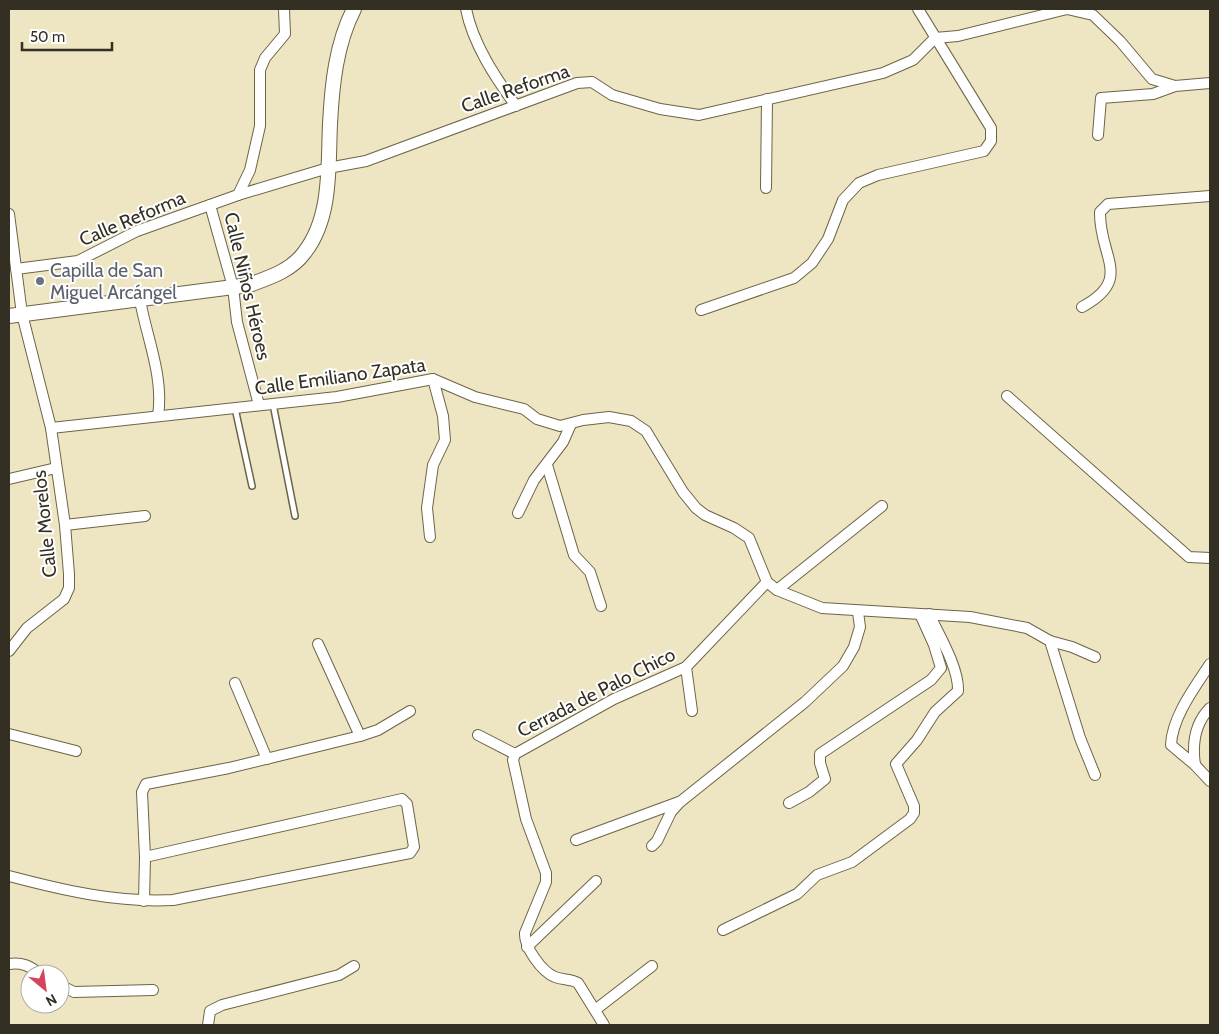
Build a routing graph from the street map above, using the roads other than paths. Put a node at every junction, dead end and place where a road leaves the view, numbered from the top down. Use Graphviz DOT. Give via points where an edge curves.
graph roads {
  1 [pos="284,9"];
  2 [pos="354,9"];
  3 [pos="466,9"];
  4 [pos="918,9"];
  5 [pos="934,38"];
  6 [pos="1210,83"];
  7 [pos="1175,86"];
  8 [pos="767,99"];
  9 [pos="516,106"];
  10 [pos="1098,135"];
  11 [pos="328,168"];
  12 [pos="766,188"];
  13 [pos="238,194"];
  14 [pos="1210,196"];
  15 [pos="210,204"];
  16 [pos="9,214"];
  17 [pos="16,269"];
  18 [pos="233,287"];
  19 [pos="140,300"];
  20 [pos="1082,307"];
  21 [pos="701,310"];
  22 [pos="15,315"];
  23 [pos="433,379"];
  24 [pos="1007,396"];
  25 [pos="273,404"];
  26 [pos="259,405"];
  27 [pos="235,408"];
  28 [pos="158,416"];
  29 [pos="571,424"];
  30 [pos="50,428"];
  31 [pos="547,465"];
  32 [pos="56,468"];
  33 [pos="9,479"];
  34 [pos="252,486"];
  35 [pos="882,506"];
  36 [pos="518,513"];
  37 [pos="145,516"];
  38 [pos="295,516"];
  39 [pos="65,525"];
  40 [pos="430,537"];
  41 [pos="1210,558"];
  42 [pos="767,582"];
  43 [pos="777,590"];
  44 [pos="601,606"];
  45 [pos="858,612"];
  46 [pos="924,614"];
  47 [pos="1050,641"];
  48 [pos="318,644"];
  49 [pos="9,651"];
  50 [pos="1095,657"];
  51 [pos="1210,664"];
  52 [pos="686,666"];
  53 [pos="235,683"];
  54 [pos="1210,708"];
  55 [pos="410,711"];
  56 [pos="692,711"];
  57 [pos="9,729"];
  58 [pos="9,735"];
  59 [pos="478,735"];
  60 [pos="360,736"];
  61 [pos="76,751"];
  62 [pos="515,754"];
  63 [pos="267,759"];
  64 [pos="1195,765"];
  65 [pos="1095,775"];
  66 [pos="1210,781"];
  67 [pos="680,802"];
  68 [pos="789,803"];
  69 [pos="576,840"];
  70 [pos="652,846"];
  71 [pos="145,856"];
  72 [pos="9,876"];
  73 [pos="596,881"];
  74 [pos="144,902"];
  75 [pos="723,930"];
  76 [pos="527,947"];
  77 [pos="9,964"];
  78 [pos="22,964"];
  79 [pos="354,966"];
  80 [pos="652,966"];
  81 [pos="70,990"];
  82 [pos="153,990"];
  83 [pos="595,1010"];
  84 [pos="208,1025"];
  85 [pos="604,1025"];
  1 -- 13 [label="street" via="285,34 265,58 260,70 260,126 250,170"];
  2 -- 11 [label="main road" via="337,56"];
  3 -- 9 [label="street" via="469,24 499,82"];
  4 -- 5 [label="street"];
  5 -- 7 [label="street" via="958,36 1067,9 1094,15 1152,79"];
  5 -- 8 [label="street, Calle Reforma" via="913,60 883,73"];
  5 -- 21 [label="street" via="991,128 991,141 984,151 878,176 859,184 843,200 828,240 812,263 794,278"];
  6 -- 7 [label="street"];
  7 -- 10 [label="street" via="1153,94 1101,98"];
  8 -- 9 [label="street, Calle Reforma" via="699,115 660,109 612,95 592,82 578,83"];
  8 -- 12 [label="street"];
  9 -- 11 [label="street, Calle Reforma" via="366,161"];
  11 -- 13 [label="street, Calle Reforma"];
  11 -- 18 [label="main road" via="319,225 304,254 277,275"];
  13 -- 15 [label="street, Calle Reforma"];
  14 -- 20 [label="street" via="1108,204 1100,212 1100,226 1113,275 1108,288"];
  15 -- 17 [label="street, Calle Reforma" via="137,231 78,261"];
  15 -- 18 [label="street, Calle Niños Héroes"];
  16 -- 17 [label="street, Calle Morelos"];
  17 -- 22 [label="street, Calle Morelos"];
  18 -- 19 [label="main road"];
  18 -- 26 [label="street, Calle Niños Héroes" via="237,322"];
  19 -- 22 [label="main road"];
  19 -- 28 [label="street" via="153,348 160,400"];
  22 -- 30 [label="street, Calle Morelos"];
  23 -- 25 [label="street, Calle Emiliano Zapata" via="336,397"];
  23 -- 29 [label="street, Calle Emiliano Zapata" via="475,397 524,409 537,419 560,426"];
  23 -- 40 [label="street" via="443,416 444,440 433,465 427,508"];
  24 -- 41 [label="street" via="1189,557"];
  25 -- 26 [label="street, Calle Emiliano Zapata"];
  25 -- 38 [label="lane"];
  26 -- 27 [label="street, Calle Emiliano Zapata"];
  27 -- 28 [label="street, Calle Emiliano Zapata"];
  27 -- 34 [label="lane"];
  28 -- 30 [label="street, Calle Emiliano Zapata"];
  29 -- 31 [label="street"];
  29 -- 42 [label="street, Calle Emiliano Zapata" via="609,416 631,421 646,431 696,508 749,538"];
  30 -- 32 [label="street, Calle Morelos"];
  31 -- 36 [label="street" via="534,480"];
  31 -- 44 [label="street" via="574,555 590,572"];
  32 -- 33 [label="street"];
  32 -- 39 [label="street, Calle Morelos"];
  35 -- 43 [label="street"];
  37 -- 39 [label="street"];
  39 -- 49 [label="street, Calle Morelos" via="69,588 64,599 27,628"];
  42 -- 43 [label="street, Calle Emiliano Zapata"];
  42 -- 52 [label="street, Cerrada de Palo Chico"];
  43 -- 45 [label="street, Calle Emiliano Zapata" via="822,608"];
  45 -- 46 [label="street, Calle Emiliano Zapata"];
  45 -- 67 [label="street" via="860,627 844,666 805,702"];
  46 -- 47 [label="street, Calle Emiliano Zapata" via="970,617 1027,628"];
  46 -- 68 [label="street" via="941,668 931,680 820,754 825,779"];
  46 -- 75 [label="street" via="945,648 958,691 935,712 896,764 914,813 852,862 817,875 797,894"];
  47 -- 50 [label="street, Calle Emiliano Zapata"];
  47 -- 65 [label="street"];
  48 -- 60 [label="street"];
  51 -- 64 [label="street" via="1172,732 1171,745"];
  52 -- 56 [label="street"];
  52 -- 62 [label="street, Cerrada de Palo Chico" via="614,699"];
  53 -- 63 [label="street"];
  54 -- 64 [label="street" via="1200,719 1196,734"];
  55 -- 60 [label="street" via="378,730"];
  57 -- 58 [label="street"];
  58 -- 61 [label="street"];
  59 -- 62 [label="street"];
  60 -- 63 [label="street"];
  62 -- 76 [label="street, Cerrada de Palo Chico" via="513,760 526,819 546,873 546,882 525,933"];
  63 -- 71 [label="street" via="146,784 142,792"];
  64 -- 66 [label="street"];
  67 -- 69 [label="street"];
  67 -- 70 [label="street"];
  71 -- 74 [label="street"];
  71 -- 74 [label="street" via="402,799 408,804 414,847 410,853 173,900"];
  72 -- 74 [label="street" via="62,890"];
  73 -- 76 [label="street"];
  76 -- 83 [label="street" via="551,975 578,984"];
  77 -- 78 [label="street"];
  79 -- 84 [label="street" via="338,975 222,1005 210,1011"];
  80 -- 83 [label="street"];
  81 -- 82 [label="street"];
  83 -- 85 [label="street"];
}
